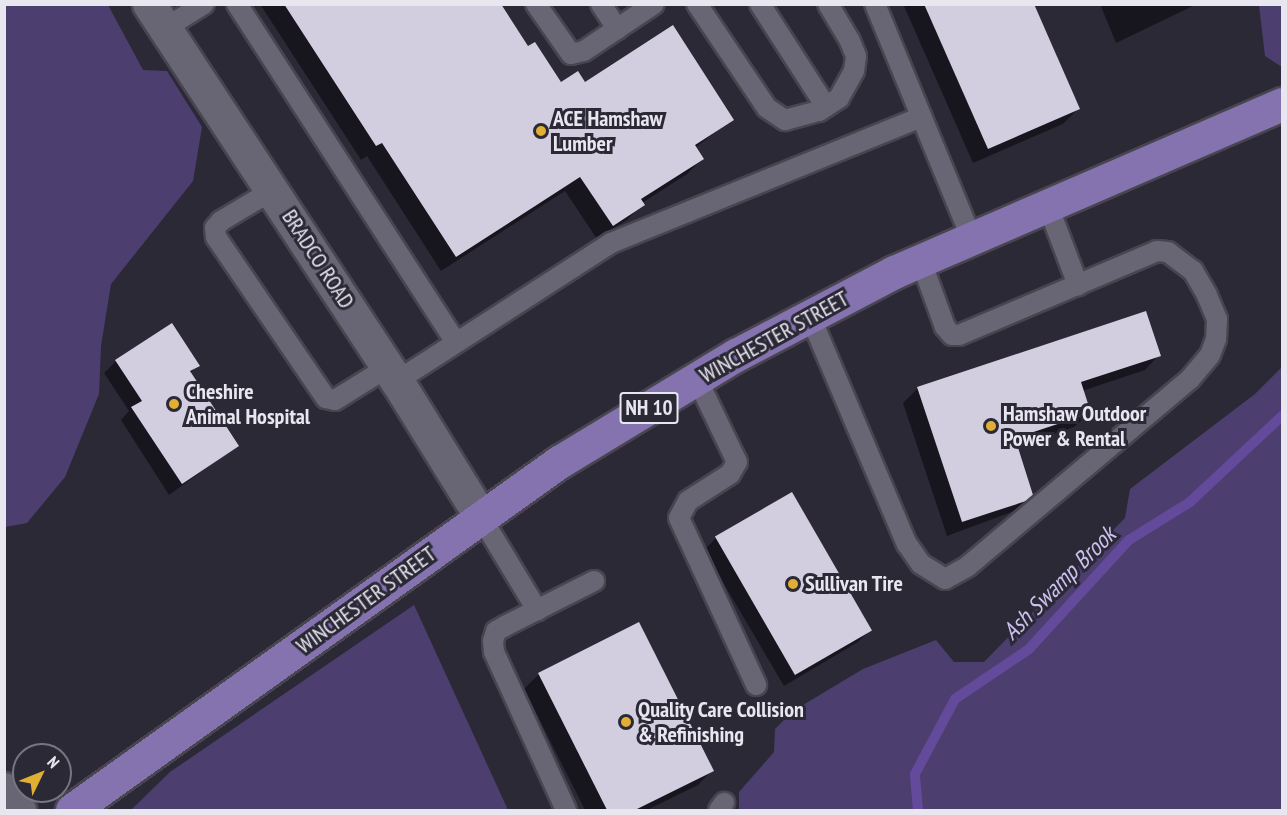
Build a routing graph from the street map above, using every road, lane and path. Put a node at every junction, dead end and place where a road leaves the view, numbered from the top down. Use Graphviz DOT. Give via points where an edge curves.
graph roads {
  1 [pos="204,4"];
  2 [pos="237,4"];
  3 [pos="536,4"];
  4 [pos="601,4"];
  5 [pos="654,4"];
  6 [pos="697,4"];
  7 [pos="760,4"];
  8 [pos="828,4"];
  9 [pos="874,4"];
  10 [pos="157,17"];
  11 [pos="617,29"];
  12 [pos="1282,104"];
  13 [pos="826,107"];
  14 [pos="921,117"];
  15 [pos="273,190"];
  16 [pos="1048,206"];
  17 [pos="972,239"];
  18 [pos="921,261"];
  19 [pos="1078,285"];
  20 [pos="810,316"];
  21 [pos="456,342"];
  22 [pos="392,374"];
  23 [pos="697,379"];
  24 [pos="481,518"];
  25 [pos="594,581"];
  26 [pos="537,610"];
  27 [pos="756,685"];
  28 [pos="4,789"];
  29 [pos="19,810"];
  30 [pos="72,810"];
  31 [pos="566,810"];
  1 -- 10 [label="lane"];
  2 -- 21 [label="lane"];
  3 -- 11 [label="lane" via="571,54 584,51"];
  4 -- 11 [label="lane"];
  5 -- 11 [label="lane"];
  6 -- 13 [label="lane" via="775,116 797,120"];
  7 -- 13 [label="lane"];
  8 -- 13 [label="lane" via="856,56 847,86"];
  9 -- 14 [label="lane"];
  10 -- 15 [label="street, BRADCO ROAD"];
  12 -- 16 [label="main road, WINCHESTER STREET / NH 10"];
  14 -- 17 [label="lane"];
  14 -- 21 [label="lane" via="611,243"];
  15 -- 22 [label="street, BRADCO ROAD"];
  15 -- 22 [label="lane" via="222,221 215,228 216,237 326,398 335,400"];
  16 -- 17 [label="main road, WINCHESTER STREET / NH 10"];
  16 -- 19 [label="lane"];
  17 -- 18 [label="main road, WINCHESTER STREET / NH 10"];
  18 -- 19 [label="lane" via="952,335"];
  18 -- 20 [label="main road, WINCHESTER STREET / NH 10"];
  19 -- 20 [label="lane" via="1157,251 1181,258 1203,287 1217,319 1210,355 1190,379 1131,431 968,566 945,579 925,569 907,544"];
  20 -- 23 [label="main road, WINCHESTER STREET / NH 10"];
  21 -- 22 [label="lane"];
  22 -- 24 [label="street, BRADCO ROAD"];
  23 -- 24 [label="main road, WINCHESTER STREET / NH 10" via="559,462"];
  23 -- 27 [label="lane" via="737,462 730,474 688,501 679,518"];
  24 -- 26 [label="lane"];
  24 -- 30 [label="main road, WINCHESTER STREET / NH 10"];
  25 -- 26 [label="lane"];
  26 -- 31 [label="lane" via="496,632 494,652"];
  28 -- 29 [label="street"];
}
